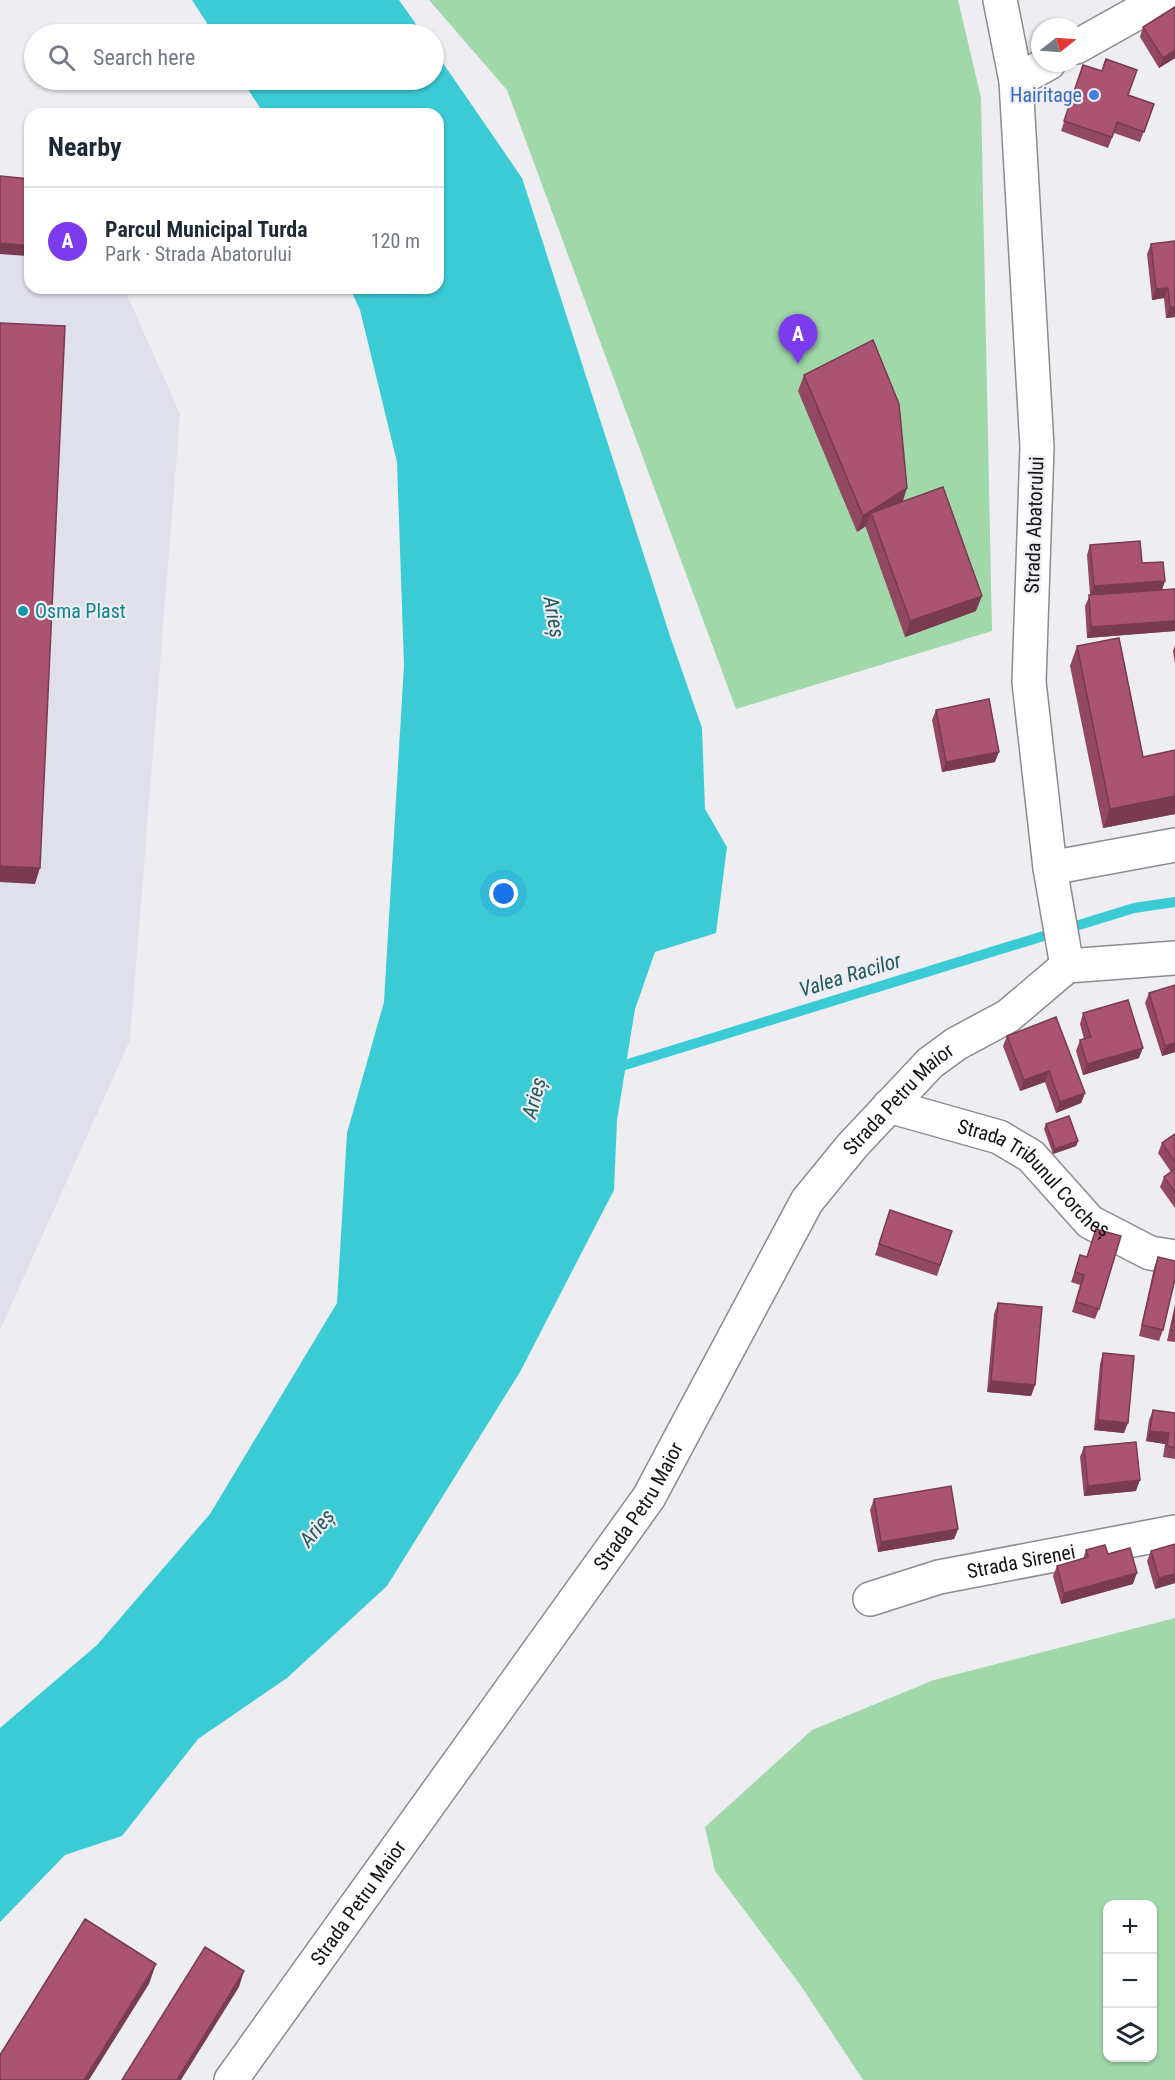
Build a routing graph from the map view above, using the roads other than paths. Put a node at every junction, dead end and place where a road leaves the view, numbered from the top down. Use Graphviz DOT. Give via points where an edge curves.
graph roads {
  1 [pos="1000,0"];
  2 [pos="1160,0"];
  3 [pos="1085,42"];
  4 [pos="1032,72"];
  5 [pos="1016,81"];
  6 [pos="1175,845"];
  7 [pos="1050,868"];
  8 [pos="1175,958"];
  9 [pos="1067,966"];
  10 [pos="889,1106"];
  11 [pos="1175,1257"];
  12 [pos="1175,1532"];
  13 [pos="870,1599"];
  14 [pos="231,2080"];
  1 -- 5 [label="street, Strada Abatorului"];
  2 -- 3 [label="street"];
  4 -- 5 [label="street"];
  5 -- 7 [label="street, Strada Abatorului" via="1037,447 1029,682"];
  6 -- 7 [label="street"];
  7 -- 9 [label="street, Strada Abatorului"];
  8 -- 9 [label="street"];
  9 -- 10 [label="street, Strada Petru Maior" via="1008,1016 930,1063"];
  10 -- 11 [label="street, Strada Tribunul Corcheș" via="999,1137 1031,1156 1090,1222 1150,1253"];
  10 -- 14 [label="street, Strada Petru Maior" via="807,1201 649,1497"];
  12 -- 13 [label="street, Strada Sirenei" via="939,1577"];
}
